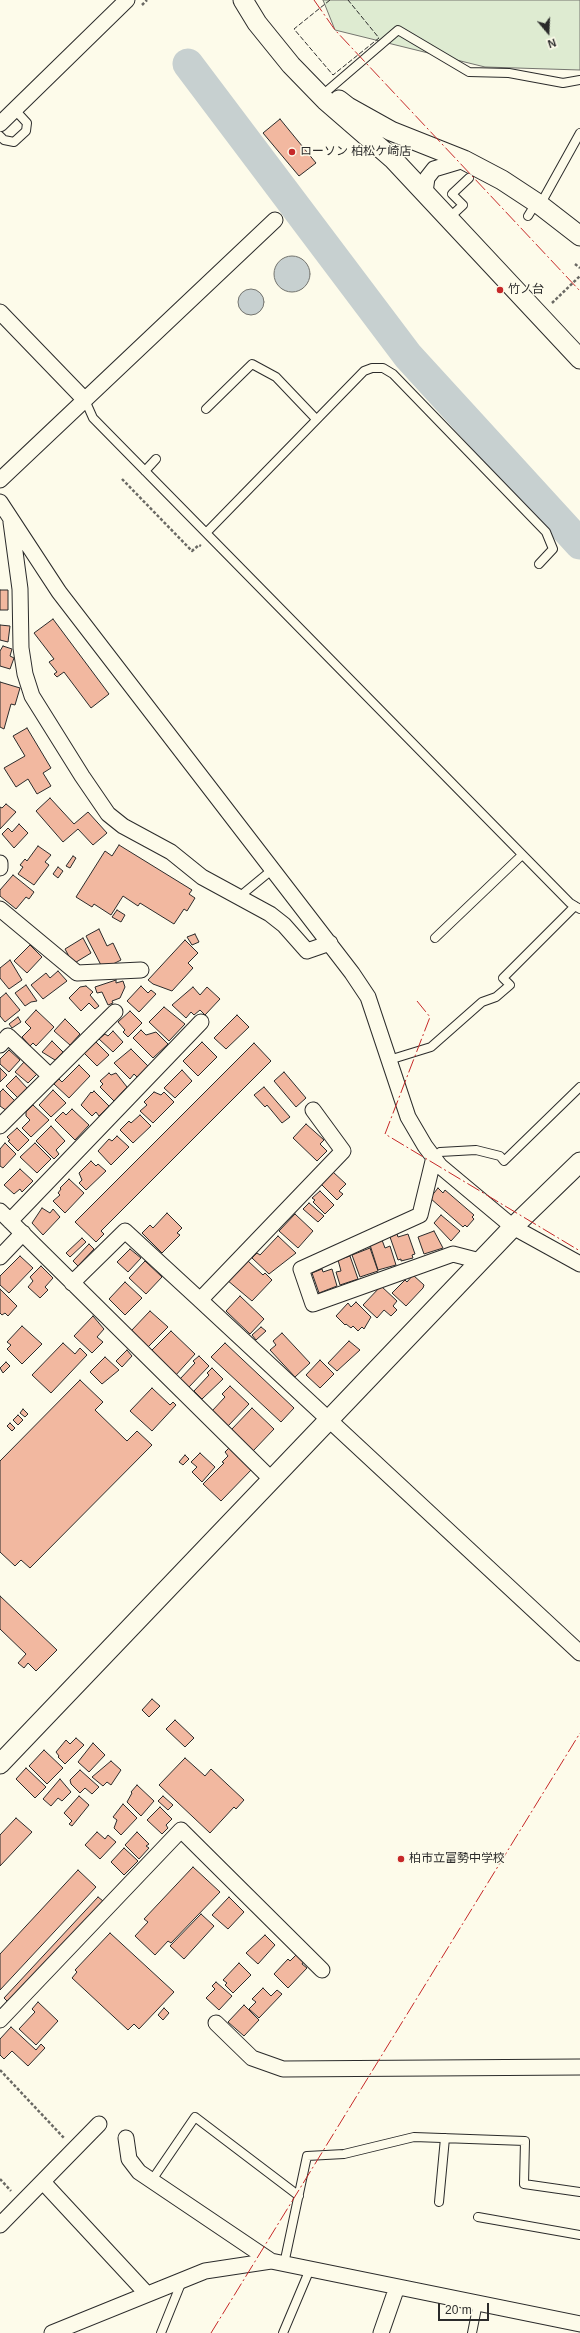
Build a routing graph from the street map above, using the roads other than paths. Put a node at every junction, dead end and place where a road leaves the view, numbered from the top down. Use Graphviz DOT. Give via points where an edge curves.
graph roads {
  1 [pos="127,0"];
  2 [pos="243,0"];
  3 [pos="291,65"];
  4 [pos="580,80"];
  5 [pos="327,91"];
  6 [pos="15,110"];
  7 [pos="0,124"];
  8 [pos="580,133"];
  9 [pos="0,136"];
  10 [pos="464,160"];
  11 [pos="469,178"];
  12 [pos="425,192"];
  13 [pos="535,208"];
  14 [pos="449,218"];
  15 [pos="275,220"];
  16 [pos="580,236"];
  17 [pos="0,312"];
  18 [pos="580,359"];
  19 [pos="85,400"];
  20 [pos="206,409"];
  21 [pos="316,419"];
  22 [pos="156,459"];
  23 [pos="144,471"];
  24 [pos="0,480"];
  25 [pos="0,502"];
  26 [pos="10,517"];
  27 [pos="206,533"];
  28 [pos="539,564"];
  29 [pos="522,855"];
  30 [pos="0,863"];
  31 [pos="0,868"];
  32 [pos="273,869"];
  33 [pos="239,897"];
  34 [pos="577,908"];
  35 [pos="0,909"];
  36 [pos="435,938"];
  37 [pos="330,943"];
  38 [pos="141,970"];
  39 [pos="115,1012"];
  40 [pos="202,1022"];
  41 [pos="0,1045"];
  42 [pos="389,1060"];
  43 [pos="50,1076"];
  44 [pos="580,1087"];
  45 [pos="313,1110"];
  46 [pos="0,1126"];
  47 [pos="434,1157"];
  48 [pos="580,1162"];
  49 [pos="5,1216"];
  50 [pos="513,1227"];
  51 [pos="23,1233"];
  52 [pos="0,1257"];
  53 [pos="480,1261"];
  54 [pos="580,1264"];
  55 [pos="72,1283"];
  56 [pos="200,1300"];
  57 [pos="329,1420"];
  58 [pos="272,1480"];
  59 [pos="580,1653"];
  60 [pos="0,1764"];
  61 [pos="322,1970"];
  62 [pos="0,2020"];
  63 [pos="216,2023"];
  64 [pos="580,2066"];
  65 [pos="99,2124"];
  66 [pos="126,2138"];
  67 [pos="445,2138"];
  68 [pos="152,2180"];
  69 [pos="43,2182"];
  70 [pos="580,2192"];
  71 [pos="299,2196"];
  72 [pos="439,2202"];
  73 [pos="478,2217"];
  74 [pos="0,2226"];
  75 [pos="580,2235"];
  76 [pos="278,2262"];
  77 [pos="310,2269"];
  78 [pos="182,2281"];
  79 [pos="397,2287"];
  80 [pos="147,2294"];
  81 [pos="478,2303"];
  82 [pos="580,2324"];
  83 [pos="69,2330"];
  84 [pos="52,2333"];
  85 [pos="161,2333"];
  86 [pos="283,2333"];
  87 [pos="381,2333"];
  88 [pos="472,2333"];
  1 -- 6 [label="street"];
  2 -- 3 [label="street" via="256,23"];
  3 -- 5 [label="street"];
  3 -- 12 [label="street" via="325,100 393,159"];
  4 -- 5 [label="lane" via="563,83 509,73 469,72 398,30"];
  5 -- 10 [label="street" via="348,108 391,130"];
  6 -- 7 [label="street"];
  6 -- 9 [label="lane" via="27,123 26,131 14,142 4,140"];
  8 -- 13 [label="lane"];
  10 -- 12 [label="street" via="434,168 427,178"];
  10 -- 13 [label="street" via="502,180"];
  11 -- 14 [label="lane" via="452,194 463,205"];
  12 -- 14 [label="street"];
  13 -- 16 [label="street"];
  14 -- 18 [label="street"];
  15 -- 19 [label="street"];
  17 -- 19 [label="street"];
  19 -- 23 [label="lane" via="93,418"];
  19 -- 24 [label="street"];
  20 -- 21 [label="lane" via="252,364 276,377"];
  21 -- 27 [label="lane"];
  21 -- 28 [label="lane" via="364,370 383,368 393,374 546,532 553,549"];
  22 -- 23 [label="lane"];
  23 -- 27 [label="lane"];
  25 -- 26 [label="street"];
  26 -- 32 [label="street" via="59,592"];
  26 -- 33 [label="street" via="20,589 22,654 32,696 108,814 123,826 171,852 202,877"];
  27 -- 29 [label="lane"];
  29 -- 34 [label="lane"];
  29 -- 36 [label="lane"];
  30 -- 31 [label="street"];
  32 -- 33 [label="lane"];
  32 -- 37 [label="street"];
  33 -- 37 [label="street" via="284,925 307,951"];
  34 -- 42 [label="lane" via="503,978 510,985 496,997 482,1002 431,1047"];
  35 -- 38 [label="street" via="77,973"];
  37 -- 42 [label="street" via="368,997"];
  39 -- 43 [label="street"];
  40 -- 49 [label="street"];
  41 -- 43 [label="street" via="8,1036"];
  42 -- 47 [label="street" via="408,1117"];
  43 -- 46 [label="street"];
  44 -- 47 [label="lane" via="504,1161 500,1156 476,1150 440,1152"];
  45 -- 56 [label="street" via="343,1151"];
  47 -- 50 [label="street" via="440,1166"];
  47 -- 53 [label="street" via="420,1216 302,1269 313,1304 453,1254"];
  48 -- 50 [label="street"];
  49 -- 51 [label="street"];
  50 -- 53 [label="street"];
  50 -- 54 [label="street"];
  51 -- 52 [label="street"];
  51 -- 55 [label="street"];
  53 -- 57 [label="street"];
  55 -- 56 [label="street" via="125,1231"];
  55 -- 58 [label="street"];
  56 -- 57 [label="street"];
  57 -- 58 [label="street"];
  57 -- 59 [label="street"];
  58 -- 60 [label="street"];
  61 -- 62 [label="street" via="181,1830"];
  63 -- 64 [label="street" via="252,2058 282,2069"];
  65 -- 69 [label="street"];
  66 -- 68 [label="street" via="129,2159 139,2172"];
  67 -- 70 [label="lane" via="525,2141 524,2184"];
  67 -- 71 [label="lane" via="414,2137 344,2154 307,2156"];
  67 -- 72 [label="lane"];
  68 -- 71 [label="lane" via="195,2116"];
  68 -- 76 [label="street"];
  69 -- 74 [label="street"];
  69 -- 80 [label="street"];
  71 -- 76 [label="lane"];
  73 -- 75 [label="lane"];
  76 -- 77 [label="street"];
  76 -- 78 [label="street" via="205,2271"];
  77 -- 79 [label="street"];
  77 -- 86 [label="lane"];
  78 -- 80 [label="street"];
  78 -- 85 [label="lane"];
  79 -- 81 [label="street"];
  79 -- 87 [label="street"];
  80 -- 83 [label="street"];
  81 -- 82 [label="street"];
  81 -- 88 [label="lane"];
  83 -- 84 [label="street"];
}
